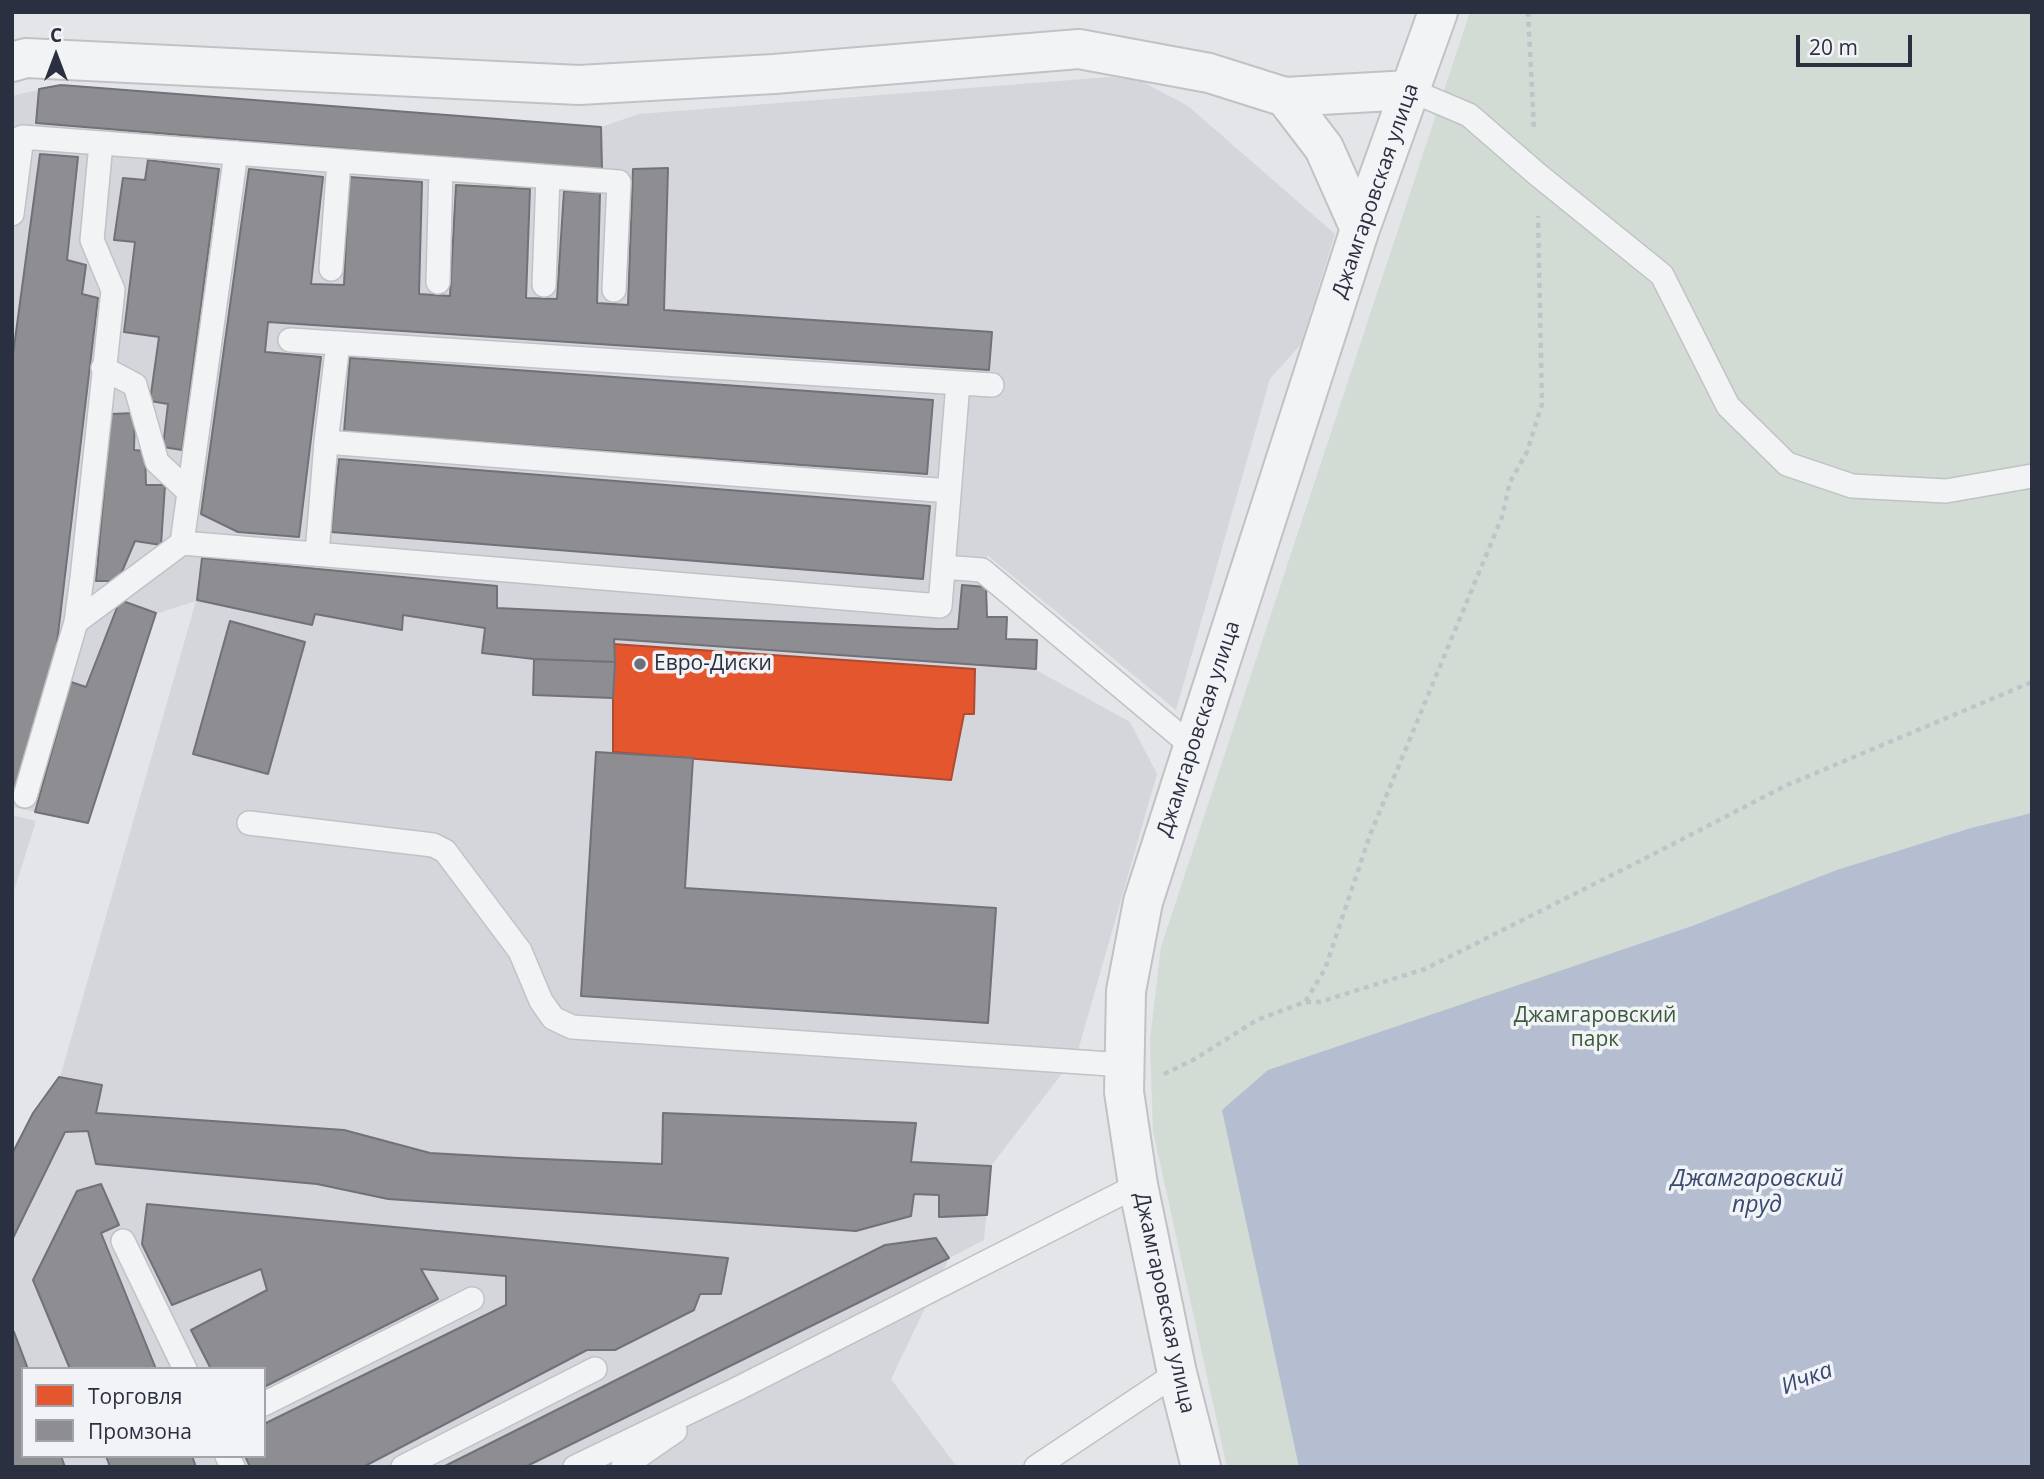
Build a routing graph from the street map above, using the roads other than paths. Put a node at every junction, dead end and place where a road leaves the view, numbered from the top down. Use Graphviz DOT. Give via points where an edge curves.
graph roads {
  1 [pos="1438,12"];
  2 [pos="12,62"];
  3 [pos="1410,90"];
  4 [pos="1285,97"];
  5 [pos="101,143"];
  6 [pos="236,153"];
  7 [pos="339,161"];
  8 [pos="441,169"];
  9 [pos="548,177"];
  10 [pos="12,214"];
  11 [pos="1360,229"];
  12 [pos="331,269"];
  13 [pos="438,282"];
  14 [pos="544,285"];
  15 [pos="614,290"];
  16 [pos="290,340"];
  17 [pos="338,343"];
  18 [pos="103,368"];
  19 [pos="958,383"];
  20 [pos="992,385"];
  21 [pos="326,442"];
  22 [pos="2032,476"];
  23 [pos="188,491"];
  24 [pos="949,491"];
  25 [pos="182,543"];
  26 [pos="317,554"];
  27 [pos="943,566"];
  28 [pos="76,622"];
  29 [pos="1193,747"];
  30 [pos="26,796"];
  31 [pos="249,823"];
  32 [pos="1124,1078"];
  33 [pos="1138,1185"];
  34 [pos="124,1241"];
  35 [pos="472,1299"];
  36 [pos="184,1367"];
  37 [pos="595,1369"];
  38 [pos="1177,1373"];
  39 [pos="739,1388"];
  40 [pos="266,1403"];
  41 [pos="403,1467"];
  42 [pos="575,1467"];
  43 [pos="623,1467"];
  44 [pos="1036,1467"];
  45 [pos="1201,1467"];
  1 -- 3 [label="street, Джамгаровская улица"];
  2 -- 4 [label="street" via="26,58 579,85 1079,49 1209,73"];
  3 -- 4 [label="street"];
  3 -- 11 [label="street, Джамгаровская улица"];
  3 -- 22 [label="lane" via="1469,115 1662,275 1728,406 1787,464 1852,486 1946,491"];
  4 -- 11 [label="street" via="1324,148"];
  5 -- 6 [label="lane"];
  5 -- 10 [label="lane" via="22,137"];
  5 -- 18 [label="lane" via="92,240 113,290"];
  6 -- 7 [label="lane"];
  6 -- 23 [label="lane"];
  7 -- 8 [label="lane"];
  7 -- 12 [label="lane"];
  8 -- 9 [label="lane"];
  8 -- 13 [label="lane"];
  9 -- 14 [label="lane"];
  9 -- 15 [label="lane" via="618,182"];
  11 -- 29 [label="street, Джамгаровская улица"];
  16 -- 17 [label="lane"];
  17 -- 19 [label="lane"];
  17 -- 21 [label="lane"];
  18 -- 23 [label="lane" via="135,385 157,462"];
  18 -- 28 [label="lane"];
  19 -- 20 [label="lane"];
  19 -- 24 [label="lane"];
  21 -- 24 [label="lane"];
  21 -- 26 [label="lane"];
  23 -- 25 [label="lane"];
  24 -- 27 [label="lane"];
  25 -- 26 [label="lane"];
  25 -- 28 [label="lane"];
  26 -- 27 [label="lane" via="940,606"];
  27 -- 29 [label="lane" via="982,570"];
  28 -- 30 [label="lane"];
  29 -- 32 [label="street, Джамгаровская улица" via="1143,902 1126,990"];
  31 -- 32 [label="lane" via="433,845 445,851 520,951 553,1018 572,1027"];
  32 -- 33 [label="street, Джамгаровская улица"];
  33 -- 38 [label="street, Джамгаровская улица"];
  33 -- 39 [label="lane"];
  34 -- 36 [label="lane"];
  35 -- 40 [label="lane"];
  37 -- 41 [label="lane"];
  38 -- 44 [label="lane"];
  38 -- 45 [label="street, Джамгаровская улица"];
  39 -- 42 [label="lane"];
  39 -- 43 [label="lane"];
}
